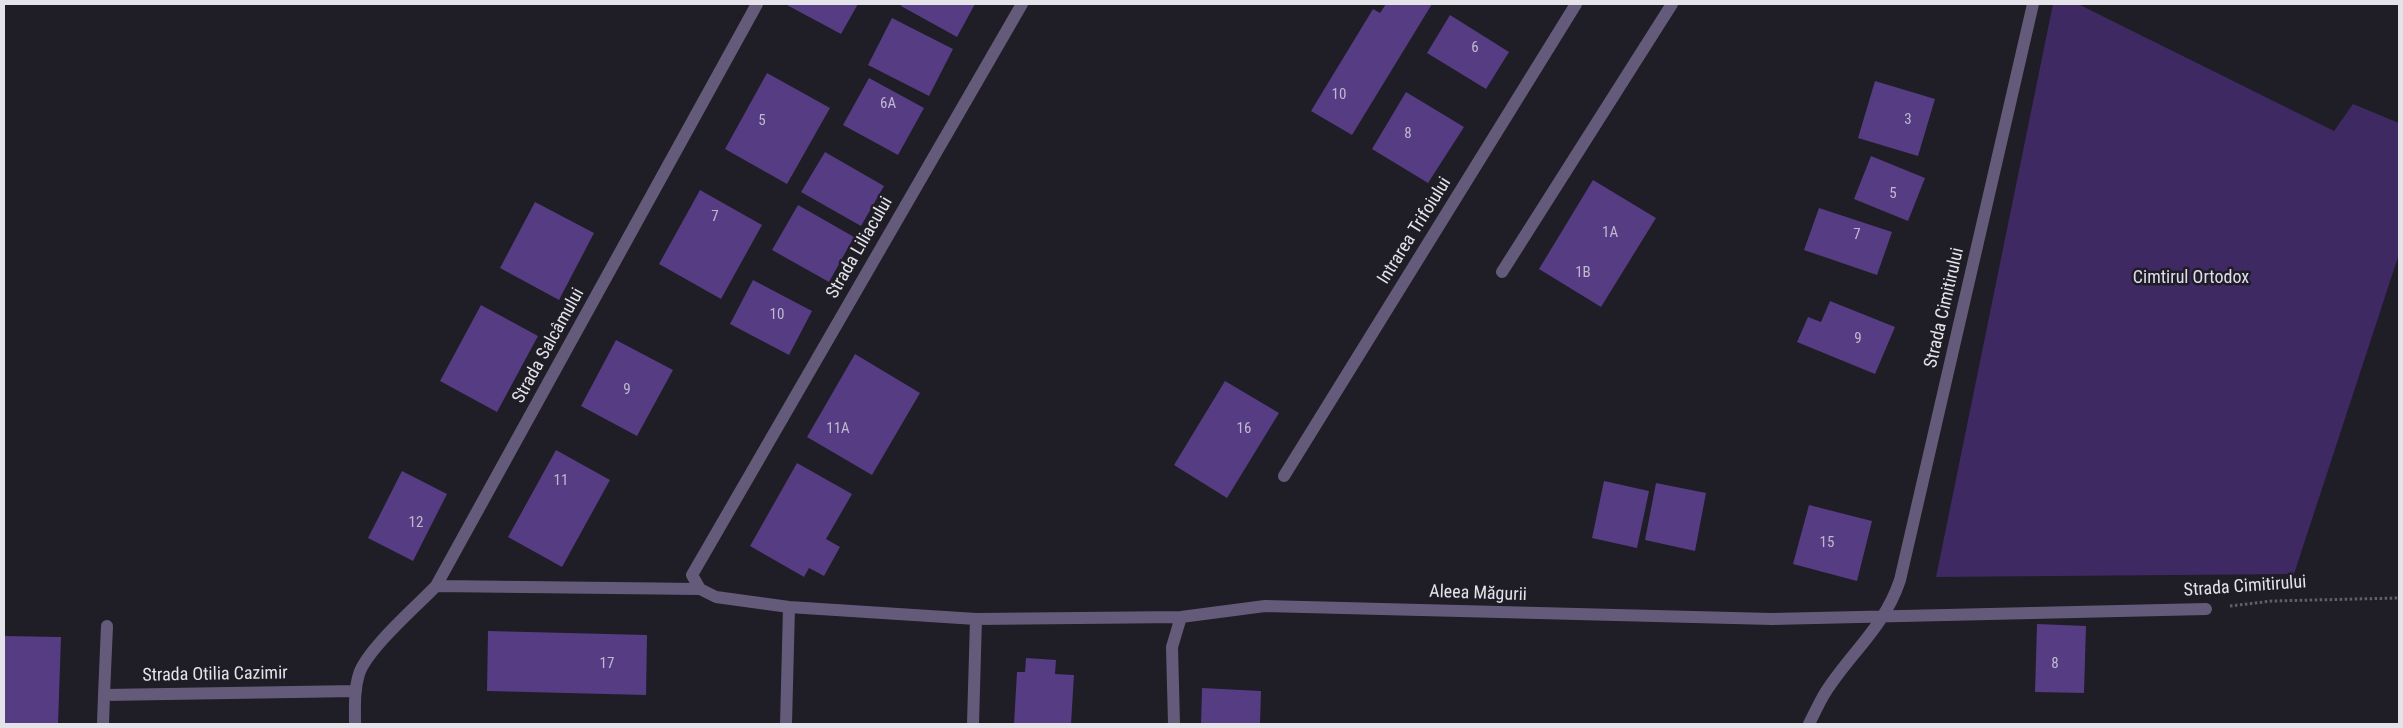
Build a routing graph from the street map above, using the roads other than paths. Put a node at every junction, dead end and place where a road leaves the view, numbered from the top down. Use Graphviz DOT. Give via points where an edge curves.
graph roads {
  1 [pos="757,4"];
  2 [pos="1022,4"];
  3 [pos="1576,4"];
  4 [pos="1672,4"];
  5 [pos="2033,4"];
  6 [pos="1502,272"];
  7 [pos="1284,476"];
  8 [pos="436,586"];
  9 [pos="700,589"];
  10 [pos="790,607"];
  11 [pos="2206,609"];
  12 [pos="1181,618"];
  13 [pos="1884,618"];
  14 [pos="976,619"];
  15 [pos="107,626"];
  16 [pos="356,691"];
  17 [pos="104,695"];
  18 [pos="103,724"];
  19 [pos="355,724"];
  20 [pos="786,724"];
  21 [pos="973,724"];
  22 [pos="1174,724"];
  23 [pos="1809,724"];
  1 -- 8 [label="street, Strada Salcâmului"];
  2 -- 9 [label="street, Strada Liliacului" via="692,575"];
  3 -- 7 [label="street, Intrarea Trifoiului"];
  4 -- 6 [label="street"];
  5 -- 13 [label="street, Strada Cimitirului" via="1900,580"];
  8 -- 9 [label="street"];
  8 -- 16 [label="street, Strada Salcâmului" via="370,654 360,672"];
  9 -- 10 [label="street, Aleea Măgurii" via="716,597"];
  10 -- 14 [label="street, Aleea Măgurii"];
  10 -- 20 [label="street"];
  11 -- 13 [label="street, Strada Cimitirului"];
  12 -- 13 [label="street, Aleea Măgurii" via="1265,606 1772,619"];
  12 -- 14 [label="street, Aleea Măgurii"];
  12 -- 22 [label="street" via="1172,647"];
  13 -- 23 [label="street, Strada Cimitirului" via="1825,693"];
  14 -- 21 [label="street"];
  15 -- 17 [label="street"];
  16 -- 17 [label="street, Strada Otilia Cazimir"];
  16 -- 19 [label="street, Strada Salcâmului"];
  17 -- 18 [label="street"];
}
